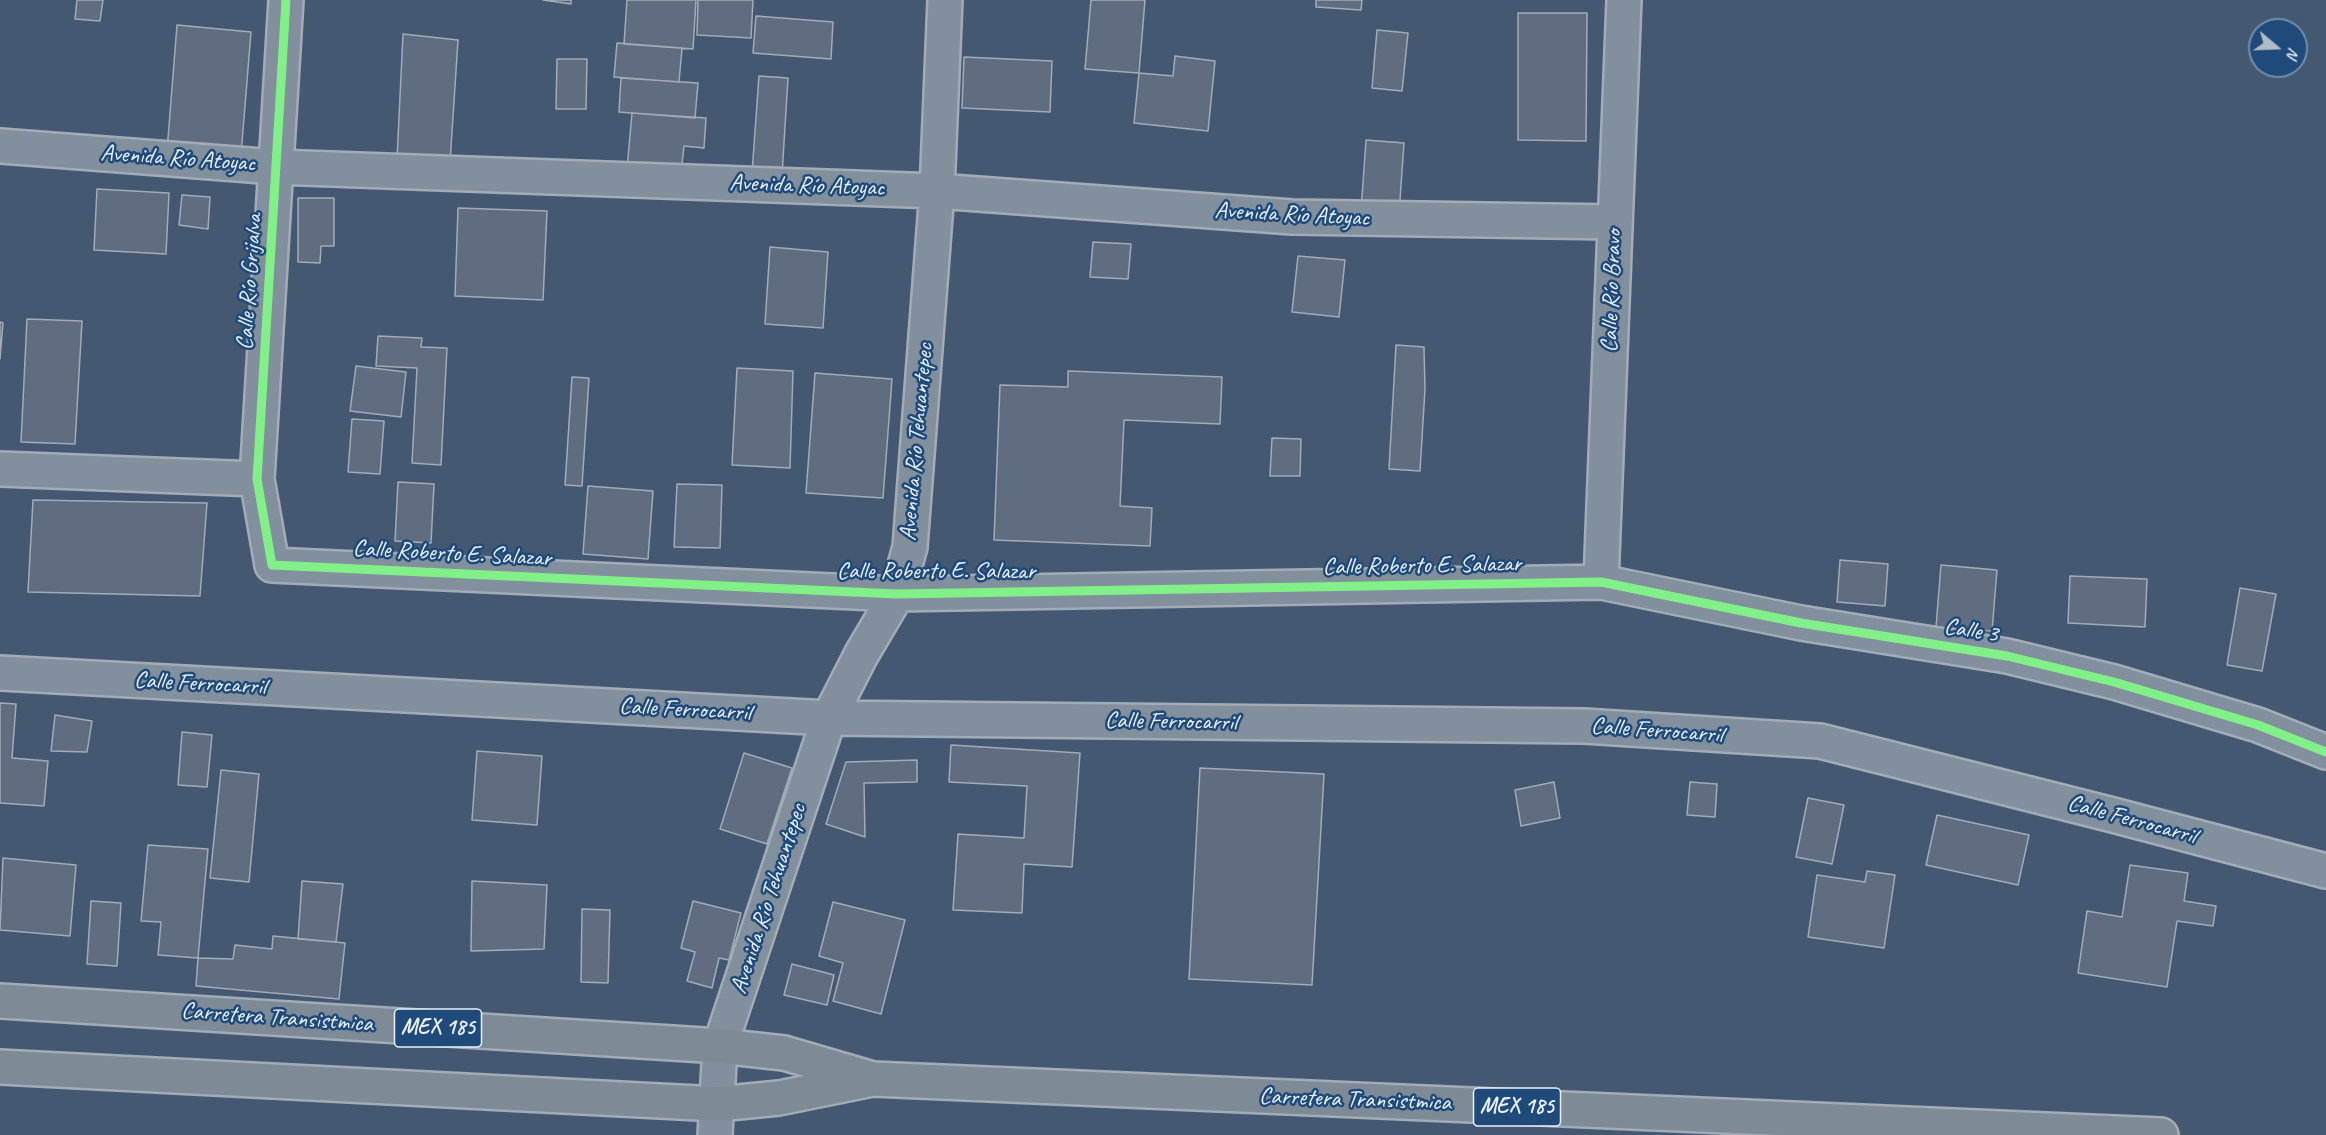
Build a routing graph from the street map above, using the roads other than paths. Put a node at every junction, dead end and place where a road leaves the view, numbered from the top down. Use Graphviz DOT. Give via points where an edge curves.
graph roads {
  1 [pos="286,0"];
  2 [pos="945,0"];
  3 [pos="1624,0"];
  4 [pos="0,146"];
  5 [pos="276,167"];
  6 [pos="936,191"];
  7 [pos="1615,222"];
  8 [pos="0,469"];
  9 [pos="257,479"];
  10 [pos="272,565"];
  11 [pos="1601,582"];
  12 [pos="897,594"];
  13 [pos="0,673"];
  14 [pos="829,718"];
  15 [pos="2326,752"];
  16 [pos="2326,871"];
  17 [pos="0,1001"];
  18 [pos="720,1046"];
  19 [pos="0,1067"];
  20 [pos="873,1079"];
  21 [pos="716,1120"];
  22 [pos="2161,1135"];
  1 -- 5 [label="street, Calle Río Grijalva"];
  2 -- 6 [label="street, Avenida Río Tehuantepec"];
  3 -- 7 [label="street, Calle Río Bravo"];
  4 -- 5 [label="street, Avenida Río Atoyac"];
  5 -- 6 [label="street, Avenida Río Atoyac"];
  5 -- 9 [label="street, Calle Río Grijalva"];
  6 -- 7 [label="street, Avenida Río Atoyac" via="1292,217"];
  6 -- 12 [label="street, Avenida Río Tehuantepec" via="910,547"];
  7 -- 11 [label="street, Calle Río Bravo"];
  8 -- 9 [label="street"];
  9 -- 10 [label="street, Calle Río Grijalva"];
  10 -- 12 [label="street, Calle Roberto E. Salazar"];
  11 -- 12 [label="street, Calle Roberto E. Salazar"];
  11 -- 15 [label="street, Calle 3" via="1801,623 2007,656 2114,682 2258,725"];
  12 -- 14 [label="street, Avenida Río Tehuantepec"];
  13 -- 14 [label="street, Calle Ferrocarril"];
  14 -- 16 [label="street, Calle Ferrocarril" via="1584,726 1820,741"];
  14 -- 18 [label="street, Avenida Río Tehuantepec"];
  17 -- 18 [label="main road, Carretera Transistmica / MEX 185"];
  18 -- 20 [label="main road, Carretera Transistmica / MEX 185" via="784,1053"];
  18 -- 21 [label="street, Avenida Río Tehuantepec"];
  19 -- 21 [label="main road, Carretera Transistmica / MEX 185"];
  20 -- 21 [label="main road, Carretera Transistmica / MEX 185" via="780,1098"];
  20 -- 22 [label="main road, Carretera Transistmica / MEX 185"];
}
